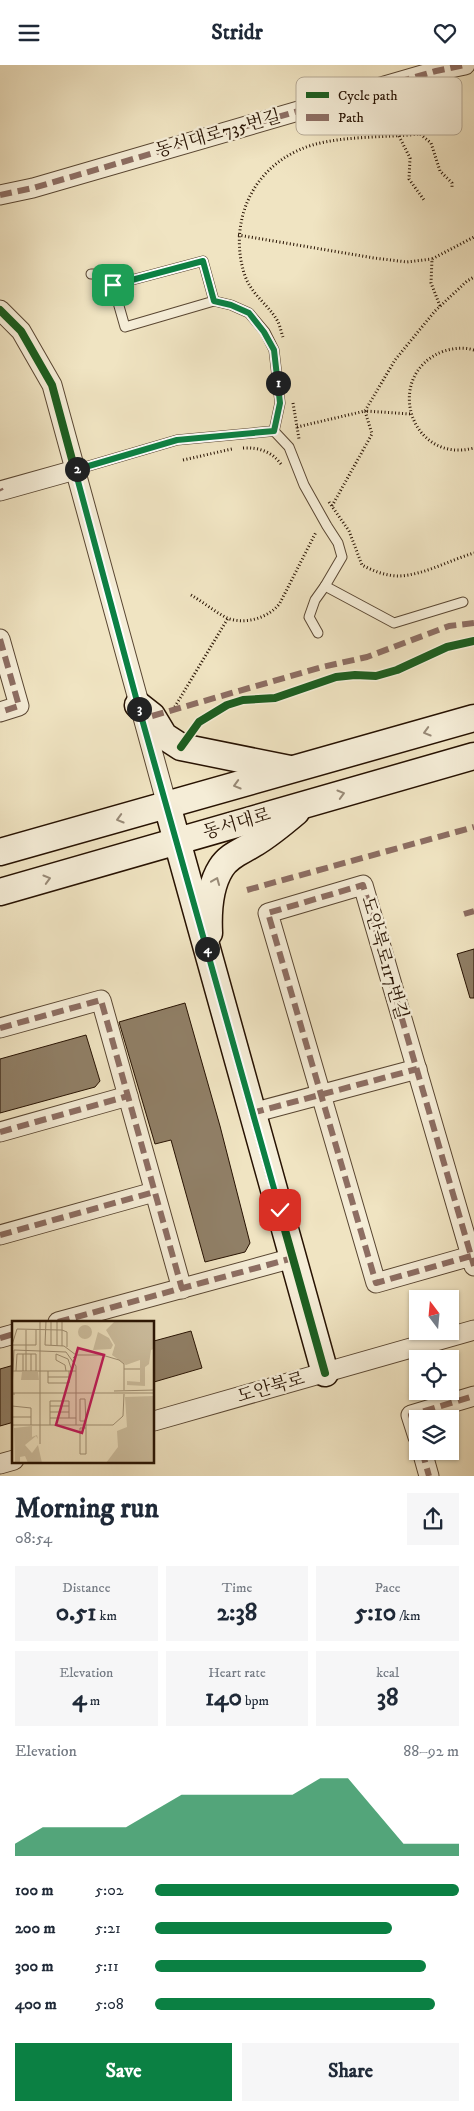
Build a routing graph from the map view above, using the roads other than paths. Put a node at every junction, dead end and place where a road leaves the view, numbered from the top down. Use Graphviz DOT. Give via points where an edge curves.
graph roads {
  1 [pos="465,65"];
  2 [pos="415,77"];
  3 [pos="296,112"];
  4 [pos="0,195"];
  5 [pos="91,274"];
  6 [pos="113,285"];
  7 [pos="214,301"];
  8 [pos="0,310"];
  9 [pos="274,431"];
  10 [pos="75,470"];
  11 [pos="0,491"];
  12 [pos="325,586"];
  13 [pos="463,602"];
  14 [pos="318,633"];
  15 [pos="0,639"];
  16 [pos="138,705"];
  17 [pos="0,712"];
  18 [pos="474,718"];
  19 [pos="474,756"];
  20 [pos="293,769"];
  21 [pos="167,805"];
  22 [pos="304,805"];
  23 [pos="177,842"];
  24 [pos="0,852"];
  25 [pos="0,892"];
  26 [pos="211,964"];
  27 [pos="0,1028"];
  28 [pos="417,1069"];
  29 [pos="321,1095"];
  30 [pos="128,1096"];
  31 [pos="252,1113"];
  32 [pos="0,1132"];
  33 [pos="154,1192"];
  34 [pos="0,1235"];
  35 [pos="293,1258"];
  36 [pos="472,1261"];
  37 [pos="182,1289"];
  38 [pos="62,1321"];
  39 [pos="474,1330"];
  40 [pos="326,1373"];
  41 [pos="474,1396"];
  42 [pos="428,1410"];
  43 [pos="155,1421"];
  44 [pos="425,1460"];
  45 [pos="429,1476"];
  1 -- 2 [label="street, 동서대로735번길"];
  3 -- 4 [label="street, 동서대로735번길"];
  5 -- 6 [label="lane" via="106,274"];
  6 -- 7 [label="lane" via="203,261"];
  6 -- 7 [label="lane" via="125,327"];
  7 -- 9 [label="lane" via="249,313 274,350 280,403"];
  8 -- 10 [label="street" via="21,331 52,385"];
  9 -- 10 [label="lane" via="177,440"];
  9 -- 12 [label="lane" via="289,447 304,485 338,543 342,557"];
  10 -- 11 [label="street"];
  10 -- 16 [label="street"];
  12 -- 13 [label="lane" via="394,623"];
  12 -- 14 [label="lane" via="309,617"];
  15 -- 17 [label="street" via="19,706"];
  16 -- 20 [label="street" via="152,716 164,735 181,747"];
  16 -- 21 [label="street"];
  18 -- 20 [label="street, one-way"];
  22 -- 19 [label="street, 동서대로, one-way"];
  20 -- 21 [label="street, one-way"];
  21 -- 23 [label="street"];
  21 -- 24 [label="street, one-way"];
  22 -- 23 [label="street, 동서대로"];
  26 -- 22 [label="street, one-way" via="208,912 221,868"];
  25 -- 23 [label="street, 동서대로, one-way"];
  23 -- 26 [label="street"];
  26 -- 31 [label="street"];
  27 -- 30 [label="street" via="101,1000"];
  28 -- 29 [label="street"];
  28 -- 29 [label="street, 도안북로117번길" via="363,885 268,913"];
  28 -- 36 [label="street, 도안북로117번길"];
  29 -- 31 [label="street"];
  29 -- 36 [label="street, 도안북로117번길" via="376,1283"];
  30 -- 32 [label="street"];
  30 -- 33 [label="street"];
  31 -- 35 [label="street"];
  33 -- 34 [label="street"];
  33 -- 37 [label="street"];
  35 -- 37 [label="street"];
  35 -- 40 [label="street"];
  37 -- 38 [label="street"];
  39 -- 40 [label="street, 도안북로"];
  40 -- 43 [label="street, 도안북로"];
  41 -- 42 [label="street"];
  44 -- 45 [label="street"];
}
